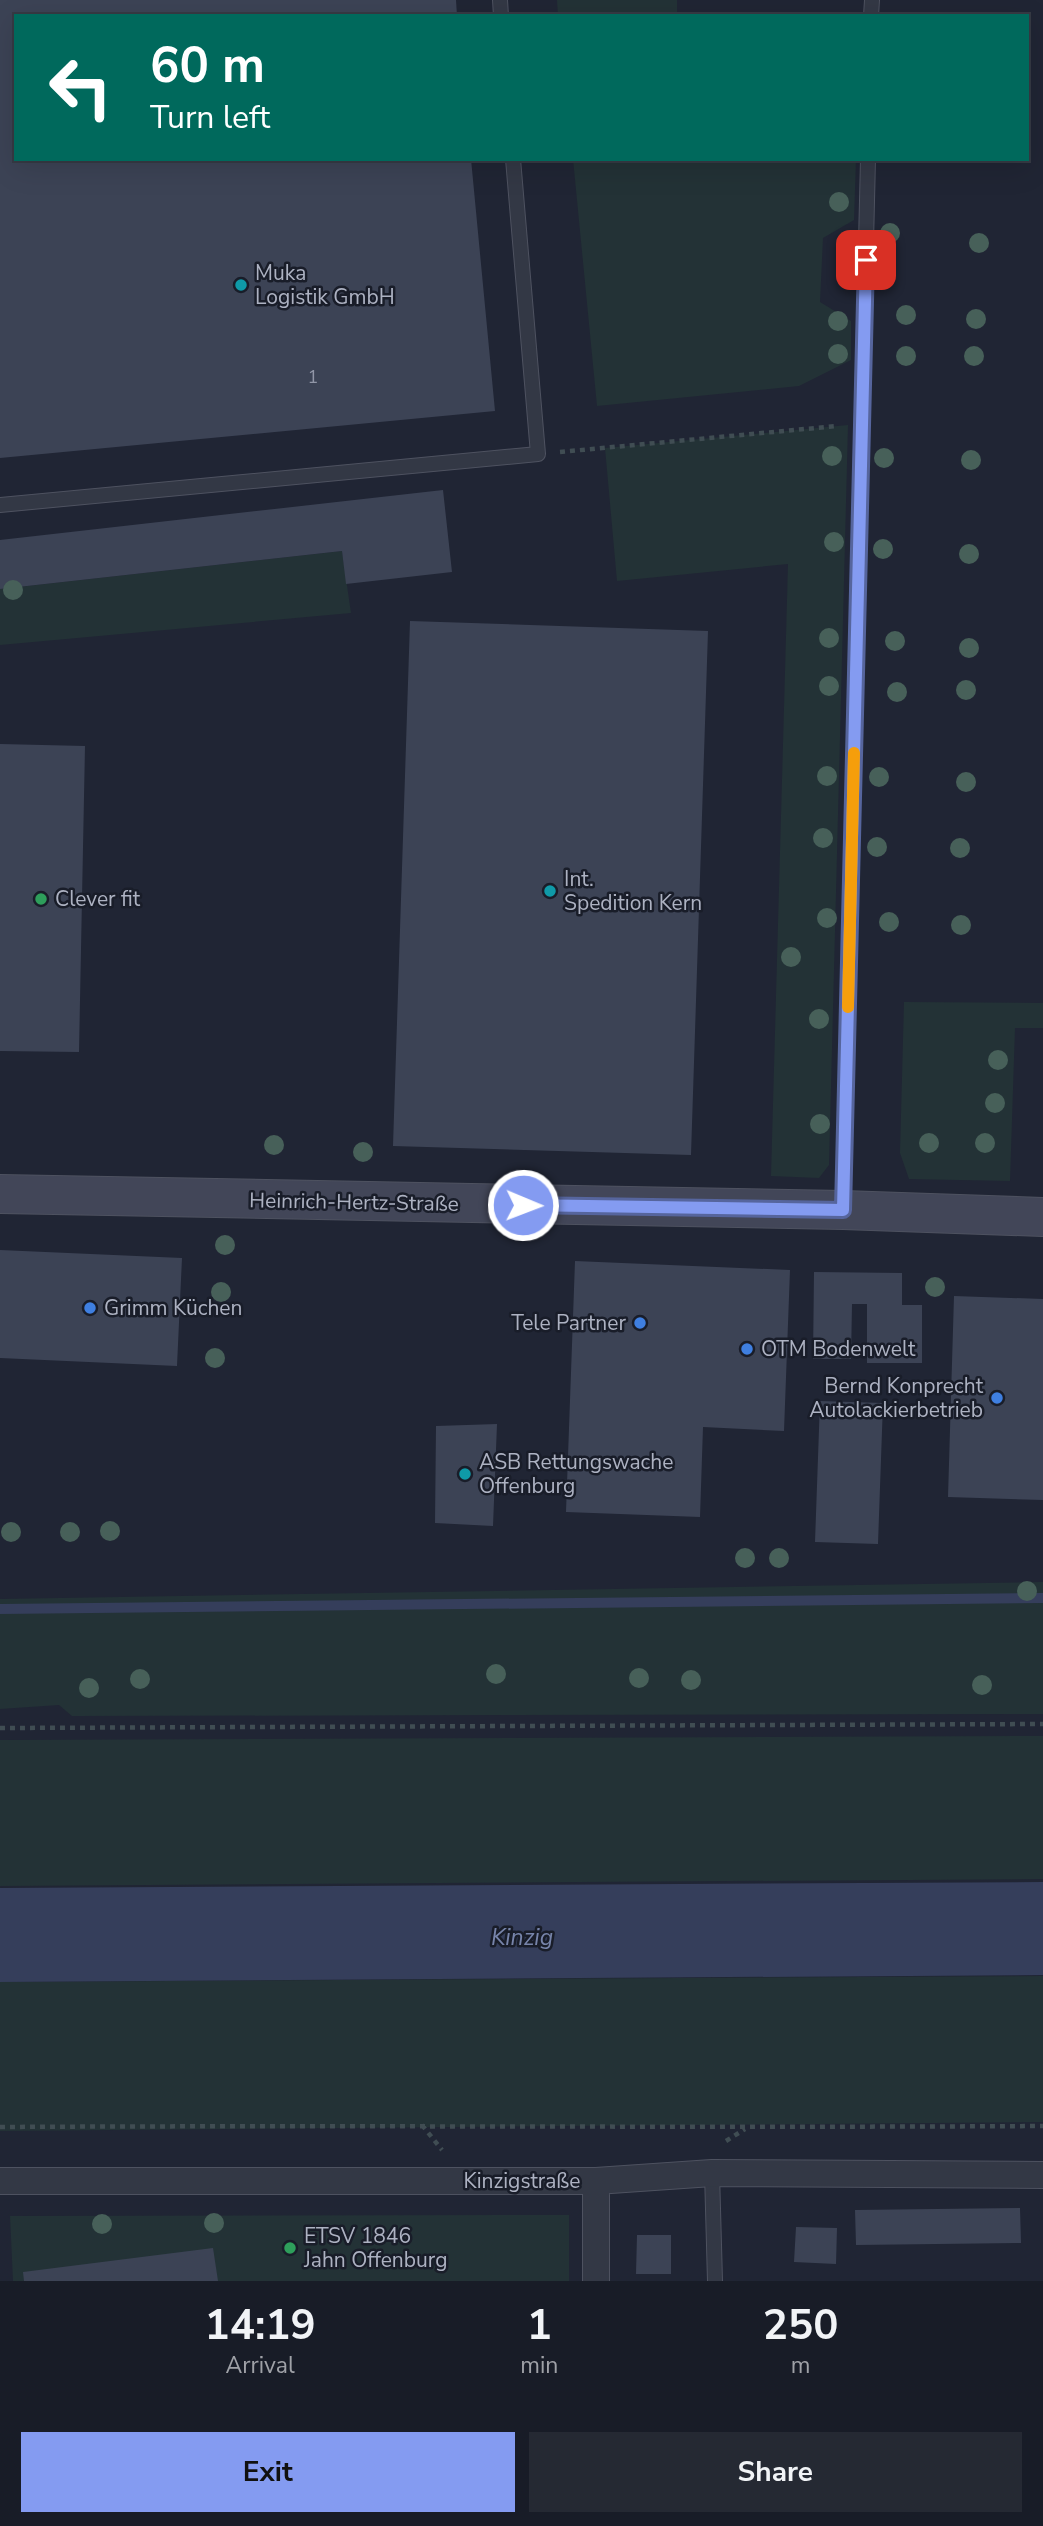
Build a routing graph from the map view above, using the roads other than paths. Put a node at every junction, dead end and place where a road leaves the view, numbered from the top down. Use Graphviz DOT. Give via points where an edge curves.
graph roads {
  1 [pos="513,161"];
  2 [pos="868,161"];
  3 [pos="0,505"];
  4 [pos="0,1194"];
  5 [pos="843,1210"];
  6 [pos="1043,1217"];
  7 [pos="712,2173"];
  8 [pos="1043,2175"];
  9 [pos="0,2181"];
  10 [pos="596,2181"];
  11 [pos="596,2281"];
  12 [pos="715,2281"];
  1 -- 3 [label="lane" via="538,454"];
  2 -- 5 [label="lane"];
  4 -- 5 [label="street, Heinrich-Hertz-Straße"];
  5 -- 6 [label="street, Heinrich-Hertz-Straße"];
  7 -- 8 [label="street, Kinzigstraße"];
  7 -- 10 [label="street, Kinzigstraße"];
  7 -- 12 [label="lane"];
  9 -- 10 [label="street, Kinzigstraße"];
  10 -- 11 [label="street"];
}
